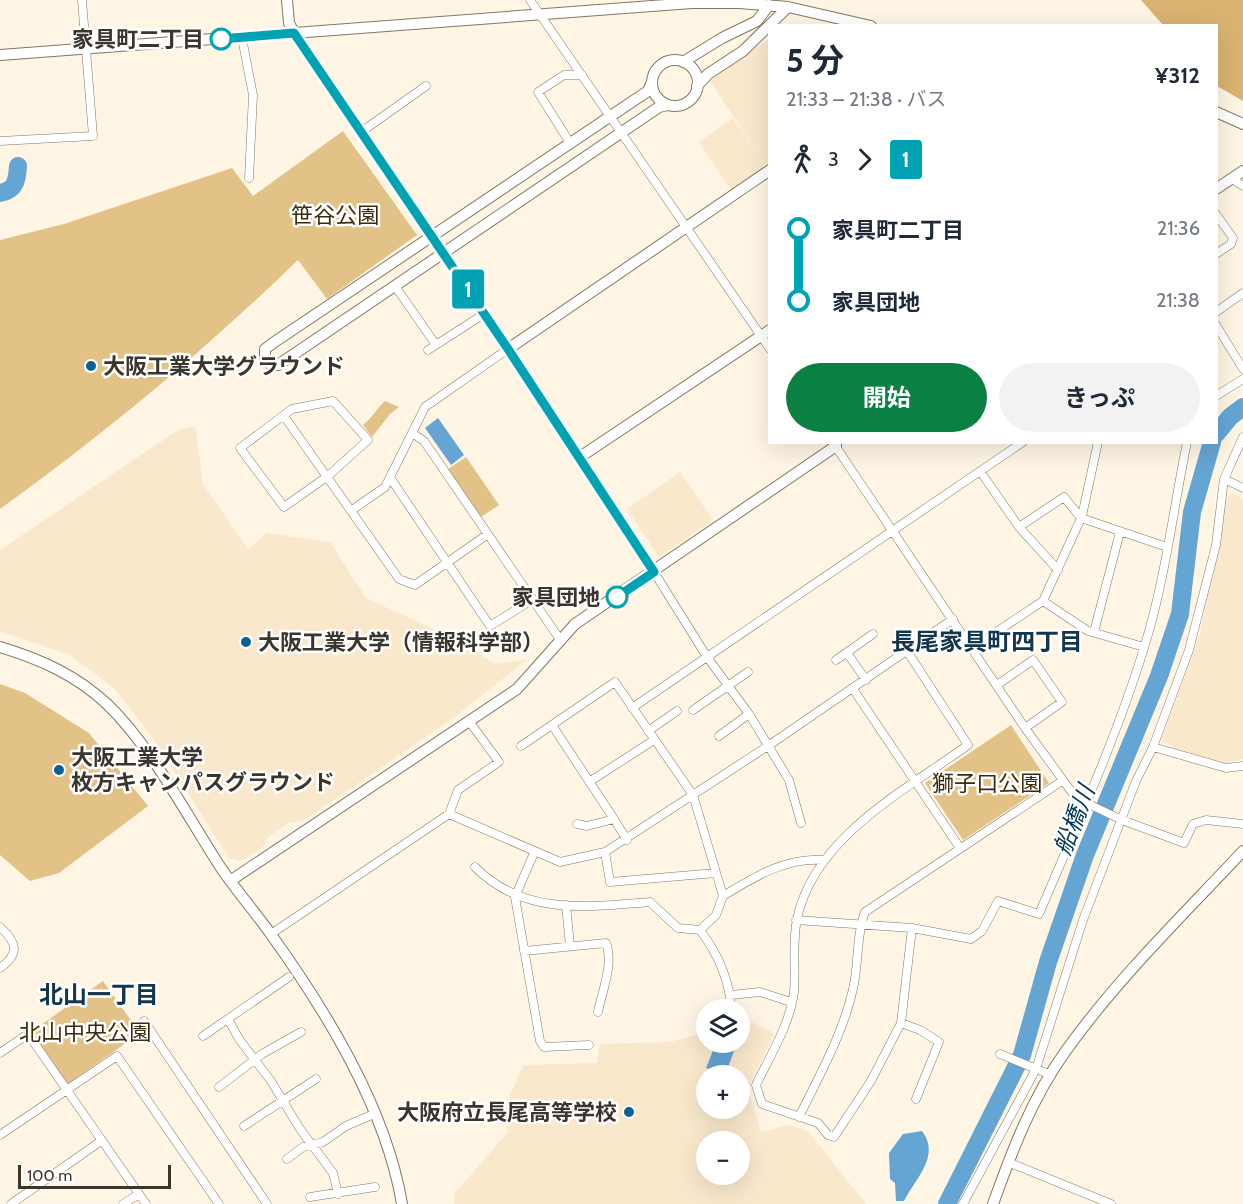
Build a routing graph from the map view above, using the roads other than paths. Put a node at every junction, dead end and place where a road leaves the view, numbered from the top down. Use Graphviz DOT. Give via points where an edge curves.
graph roads {
  1 [pos="81,0"];
  2 [pos="287,0"];
  3 [pos="530,0"];
  4 [pos="769,5"];
  5 [pos="788,7"];
  6 [pos="540,15"];
  7 [pos="825,20"];
  8 [pos="771,24"];
  9 [pos="856,24"];
  10 [pos="768,27"];
  11 [pos="294,33"];
  12 [pos="242,38"];
  13 [pos="85,49"];
  14 [pos="0,55"];
  15 [pos="683,62"];
  16 [pos="582,75"];
  17 [pos="652,82"];
  18 [pos="426,86"];
  19 [pos="697,86"];
  20 [pos="668,105"];
  21 [pos="1218,113"];
  22 [pos="610,117"];
  23 [pos="1243,124"];
  24 [pos="361,132"];
  25 [pos="621,133"];
  26 [pos="0,141"];
  27 [pos="570,143"];
  28 [pos="552,155"];
  29 [pos="768,171"];
  30 [pos="1243,171"];
  31 [pos="563,172"];
  32 [pos="249,178"];
  33 [pos="1232,179"];
  34 [pos="1243,186"];
  35 [pos="1218,188"];
  36 [pos="492,196"];
  37 [pos="503,213"];
  38 [pos="1218,217"];
  39 [pos="686,227"];
  40 [pos="432,237"];
  41 [pos="443,253"];
  42 [pos="1218,253"];
  43 [pos="373,276"];
  44 [pos="395,286"];
  45 [pos="384,293"];
  46 [pos="1243,293"];
  47 [pos="1218,311"];
  48 [pos="484,314"];
  49 [pos="315,315"];
  50 [pos="1218,328"];
  51 [pos="326,332"];
  52 [pos="765,333"];
  53 [pos="436,345"];
  54 [pos="508,349"];
  55 [pos="428,350"];
  56 [pos="1243,369"];
  57 [pos="1243,379"];
  58 [pos="1218,395"];
  59 [pos="284,416"];
  60 [pos="412,433"];
  61 [pos="1243,437"];
  62 [pos="837,444"];
  63 [pos="1020,444"];
  64 [pos="1098,444"];
  65 [pos="1187,444"];
  66 [pos="580,457"];
  67 [pos="980,471"];
  68 [pos="328,476"];
  69 [pos="391,479"];
  70 [pos="1224,479"];
  71 [pos="1243,488"];
  72 [pos="352,510"];
  73 [pos="1081,518"];
  74 [pos="1019,527"];
  75 [pos="893,530"];
  76 [pos="1120,532"];
  77 [pos="488,534"];
  78 [pos="1167,547"];
  79 [pos="447,563"];
  80 [pos="1058,570"];
  81 [pos="654,572"];
  82 [pos="532,599"];
  83 [pos="1043,601"];
  84 [pos="952,619"];
  85 [pos="1094,632"];
  86 [pos="873,634"];
  87 [pos="561,641"];
  88 [pos="0,647"];
  89 [pos="1144,647"];
  90 [pos="972,648"];
  91 [pos="907,651"];
  92 [pos="847,652"];
  93 [pos="707,657"];
  94 [pos="836,660"];
  95 [pos="748,672"];
  96 [pos="866,680"];
  97 [pos="997,685"];
  98 [pos="728,686"];
  99 [pos="853,689"];
  100 [pos="632,708"];
  101 [pos="693,710"];
  102 [pos="677,711"];
  103 [pos="749,714"];
  104 [pos="469,721"];
  105 [pos="552,725"];
  106 [pos="1025,728"];
  107 [pos="648,731"];
  108 [pos="719,736"];
  109 [pos="654,740"];
  110 [pos="521,746"];
  111 [pos="768,746"];
  112 [pos="1153,747"];
  113 [pos="1243,766"];
  114 [pos="1062,781"];
  115 [pos="589,782"];
  116 [pos="916,783"];
  117 [pos="693,795"];
  118 [pos="1086,804"];
  119 [pos="449,814"];
  120 [pos="614,819"];
  121 [pos="1122,820"];
  122 [pos="801,823"];
  123 [pos="577,824"];
  124 [pos="1243,825"];
  125 [pos="627,840"];
  126 [pos="960,848"];
  127 [pos="1243,851"];
  128 [pos="605,852"];
  129 [pos="534,853"];
  130 [pos="824,860"];
  131 [pos="475,867"];
  132 [pos="716,873"];
  133 [pos="230,881"];
  134 [pos="723,896"];
  135 [pos="515,897"];
  136 [pos="566,905"];
  137 [pos="796,920"];
  138 [pos="861,924"];
  139 [pos="0,927"];
  140 [pos="912,928"];
  141 [pos="700,930"];
  142 [pos="271,934"];
  143 [pos="570,946"];
  144 [pos="524,951"];
  145 [pos="0,968"];
  146 [pos="289,977"];
  147 [pos="730,995"];
  148 [pos="730,999"];
  149 [pos="791,1002"];
  150 [pos="598,1012"];
  151 [pos="228,1019"];
  152 [pos="144,1021"];
  153 [pos="901,1023"];
  154 [pos="301,1032"];
  155 [pos="203,1036"];
  156 [pos="589,1045"];
  157 [pos="0,1053"];
  158 [pos="1000,1054"];
  159 [pos="254,1062"];
  160 [pos="1033,1067"];
  161 [pos="1051,1075"];
  162 [pos="316,1079"];
  163 [pos="219,1087"];
  164 [pos="65,1090"];
  165 [pos="916,1099"];
  166 [pos="283,1100"];
  167 [pos="376,1113"];
  168 [pos="799,1117"];
  169 [pos="244,1126"];
  170 [pos="0,1135"];
  171 [pos="101,1141"];
  172 [pos="312,1144"];
  173 [pos="287,1159"];
  174 [pos="1008,1162"];
  175 [pos="375,1187"];
  176 [pos="139,1194"];
  177 [pos="338,1194"];
  178 [pos="310,1197"];
  179 [pos="11,1204"];
  180 [pos="123,1204"];
  181 [pos="146,1204"];
  182 [pos="219,1204"];
  183 [pos="267,1204"];
  184 [pos="402,1204"];
  185 [pos="963,1204"];
  186 [pos="993,1204"];
  187 [pos="1112,1204"];
  1 -- 13 [label="street"];
  2 -- 11 [label="street"];
  3 -- 6 [label="street"];
  4 -- 5 [label="street"];
  4 -- 6 [label="street" via="692,3"];
  4 -- 15 [label="street" via="757,21"];
  5 -- 7 [label="street"];
  5 -- 8 [label="street"];
  6 -- 11 [label="street"];
  6 -- 16 [label="street"];
  7 -- 9 [label="street"];
  10 -- 19 [label="street"];
  11 -- 12 [label="street"];
  11 -- 24 [label="street"];
  12 -- 13 [label="street"];
  12 -- 32 [label="street" via="253,95"];
  13 -- 14 [label="street"];
  13 -- 26 [label="street" via="93,136"];
  15 -- 17 [label="street" via="662,64"];
  15 -- 19 [label="street" via="694,71"];
  16 -- 22 [label="street"];
  16 -- 27 [label="street" via="564,75 538,92"];
  17 -- 20 [label="street" via="656,96"];
  17 -- 22 [label="street" via="648,91"];
  18 -- 24 [label="street"];
  19 -- 20 [label="street" via="690,100"];
  20 -- 25 [label="street"];
  21 -- 23 [label="street"];
  22 -- 25 [label="street"];
  22 -- 27 [label="street"];
  24 -- 40 [label="street"];
  25 -- 31 [label="street"];
  25 -- 39 [label="street"];
  27 -- 28 [label="street"];
  28 -- 31 [label="street"];
  28 -- 36 [label="street"];
  29 -- 39 [label="street"];
  30 -- 33 [label="street"];
  31 -- 37 [label="street"];
  33 -- 34 [label="street"];
  33 -- 35 [label="street"];
  36 -- 37 [label="street"];
  36 -- 40 [label="street"];
  37 -- 41 [label="street"];
  38 -- 42 [label="street" via="1233,238"];
  39 -- 52 [label="street"];
  39 -- 54 [label="street"];
  40 -- 41 [label="street"];
  40 -- 43 [label="street"];
  41 -- 44 [label="street"];
  41 -- 48 [label="street"];
  43 -- 45 [label="street"];
  43 -- 49 [label="street"];
  44 -- 45 [label="street"];
  44 -- 53 [label="street"];
  45 -- 51 [label="street"];
  46 -- 47 [label="street"];
  48 -- 53 [label="street"];
  48 -- 54 [label="street"];
  49 -- 51 [label="street"];
  49 -- 51 [label="street" via="265,350 265,358 278,365"];
  50 -- 56 [label="street"];
  52 -- 66 [label="street"];
  53 -- 55 [label="street"];
  54 -- 60 [label="street" via="425,407"];
  54 -- 66 [label="street"];
  57 -- 58 [label="street"];
  59 -- 68 [label="street"];
  59 -- 68 [label="street" via="292,409 333,401 365,434 368,440"];
  59 -- 68 [label="street" via="240,448 284,507"];
  60 -- 69 [label="street"];
  60 -- 77 [label="street" via="424,441"];
  61 -- 70 [label="street"];
  62 -- 75 [label="street"];
  62 -- 81 [label="street"];
  63 -- 67 [label="street"];
  64 -- 73 [label="street"];
  65 -- 78 [label="street"];
  66 -- 81 [label="street"];
  67 -- 74 [label="street"];
  67 -- 75 [label="street"];
  68 -- 72 [label="street"];
  69 -- 72 [label="street"];
  69 -- 79 [label="street"];
  70 -- 71 [label="street"];
  70 -- 112 [label="street" via="1216,545 1201,610"];
  72 -- 79 [label="street" via="399,579 416,585"];
  73 -- 74 [label="street" via="1064,497"];
  73 -- 76 [label="street"];
  73 -- 80 [label="street"];
  74 -- 80 [label="street"];
  75 -- 84 [label="street"];
  75 -- 93 [label="street"];
  76 -- 78 [label="street"];
  76 -- 85 [label="street"];
  77 -- 79 [label="street"];
  77 -- 82 [label="street"];
  78 -- 89 [label="street"];
  79 -- 82 [label="street" via="490,626"];
  80 -- 83 [label="street"];
  81 -- 87 [label="street" via="575,624"];
  81 -- 93 [label="street"];
  82 -- 87 [label="street"];
  83 -- 85 [label="street"];
  83 -- 90 [label="street"];
  84 -- 90 [label="street"];
  84 -- 91 [label="street"];
  85 -- 89 [label="street"];
  86 -- 92 [label="street"];
  87 -- 104 [label="street" via="517,689"];
  88 -- 133 [label="street" via="70,676 126,724"];
  89 -- 118 [label="street"];
  90 -- 97 [label="street"];
  91 -- 96 [label="street"];
  91 -- 116 [label="street" via="968,745"];
  92 -- 94 [label="street"];
  92 -- 96 [label="street"];
  93 -- 98 [label="street"];
  93 -- 100 [label="street"];
  95 -- 98 [label="street"];
  96 -- 99 [label="street"];
  97 -- 106 [label="street"];
  97 -- 106 [label="street" via="1033,660 1062,702"];
  98 -- 101 [label="street"];
  98 -- 103 [label="street"];
  99 -- 111 [label="street"];
  99 -- 116 [label="street"];
  100 -- 105 [label="street" via="615,682"];
  100 -- 107 [label="street"];
  102 -- 107 [label="street"];
  103 -- 108 [label="street"];
  103 -- 111 [label="street"];
  104 -- 119 [label="street" via="499,762 458,790"];
  104 -- 133 [label="street"];
  105 -- 110 [label="street"];
  105 -- 115 [label="street"];
  106 -- 114 [label="street"];
  107 -- 109 [label="street"];
  109 -- 115 [label="street"];
  109 -- 117 [label="street"];
  111 -- 117 [label="street"];
  111 -- 122 [label="street" via="789,780"];
  112 -- 113 [label="street" via="1226,768"];
  112 -- 121 [label="street"];
  114 -- 118 [label="street"];
  114 -- 126 [label="street"];
  115 -- 120 [label="street"];
  116 -- 126 [label="street"];
  116 -- 130 [label="street" via="872,811"];
  117 -- 125 [label="street"];
  117 -- 132 [label="street"];
  118 -- 121 [label="street"];
  118 -- 140 [label="street" via="1039,914 998,901 982,931 971,939"];
  119 -- 129 [label="street"];
  119 -- 142 [label="street"];
  120 -- 123 [label="street" via="587,826"];
  120 -- 125 [label="street"];
  121 -- 124 [label="street" via="1185,843 1193,824 1206,820"];
  121 -- 160 [label="street"];
  125 -- 128 [label="street"];
  126 -- 138 [label="street" via="866,912"];
  127 -- 161 [label="street" via="1106,998"];
  128 -- 129 [label="street" via="560,862"];
  128 -- 132 [label="street" via="610,882"];
  129 -- 135 [label="street"];
  130 -- 134 [label="street" via="809,859 763,872"];
  130 -- 137 [label="street"];
  131 -- 135 [label="street" via="491,884"];
  132 -- 134 [label="street"];
  133 -- 142 [label="street"];
  134 -- 141 [label="street" via="716,915"];
  135 -- 136 [label="street"];
  135 -- 144 [label="street"];
  136 -- 141 [label="street" via="593,908 650,902 678,928"];
  136 -- 143 [label="street"];
  137 -- 138 [label="street"];
  137 -- 149 [label="street"];
  138 -- 140 [label="street"];
  138 -- 168 [label="street" via="852,991 833,1048"];
  139 -- 145 [label="street" via="13,938 15,948 9,962"];
  140 -- 153 [label="street"];
  141 -- 147 [label="street" via="720,961"];
  142 -- 167 [label="street" via="344,1048"];
  143 -- 144 [label="street"];
  143 -- 150 [label="street" via="606,943 609,950 608,974"];
  144 -- 156 [label="street" via="544,1047"];
  146 -- 151 [label="street"];
  147 -- 148 [label="street"];
  147 -- 149 [label="street" via="760,992"];
  149 -- 168 [label="street" via="756,1085 762,1104"];
  151 -- 155 [label="street"];
  151 -- 159 [label="street"];
  152 -- 183 [label="street"];
  153 -- 165 [label="street" via="939,1042"];
  153 -- 168 [label="street" via="871,1081 834,1137 818,1123"];
  154 -- 159 [label="street"];
  157 -- 164 [label="street" via="28,1034"];
  158 -- 160 [label="street"];
  159 -- 163 [label="street"];
  159 -- 166 [label="street"];
  160 -- 161 [label="street"];
  160 -- 185 [label="street"];
  161 -- 174 [label="street"];
  162 -- 166 [label="street"];
  164 -- 170 [label="street"];
  164 -- 171 [label="street"];
  164 -- 182 [label="street" via="117,1056"];
  166 -- 169 [label="street"];
  166 -- 172 [label="street"];
  167 -- 172 [label="street"];
  167 -- 184 [label="street"];
  171 -- 176 [label="street"];
  171 -- 179 [label="street"];
  172 -- 173 [label="street"];
  172 -- 177 [label="street" via="333,1173"];
  174 -- 186 [label="street"];
  174 -- 187 [label="street"];
  175 -- 177 [label="street"];
  176 -- 180 [label="street"];
  176 -- 181 [label="street"];
  177 -- 178 [label="street"];
}
